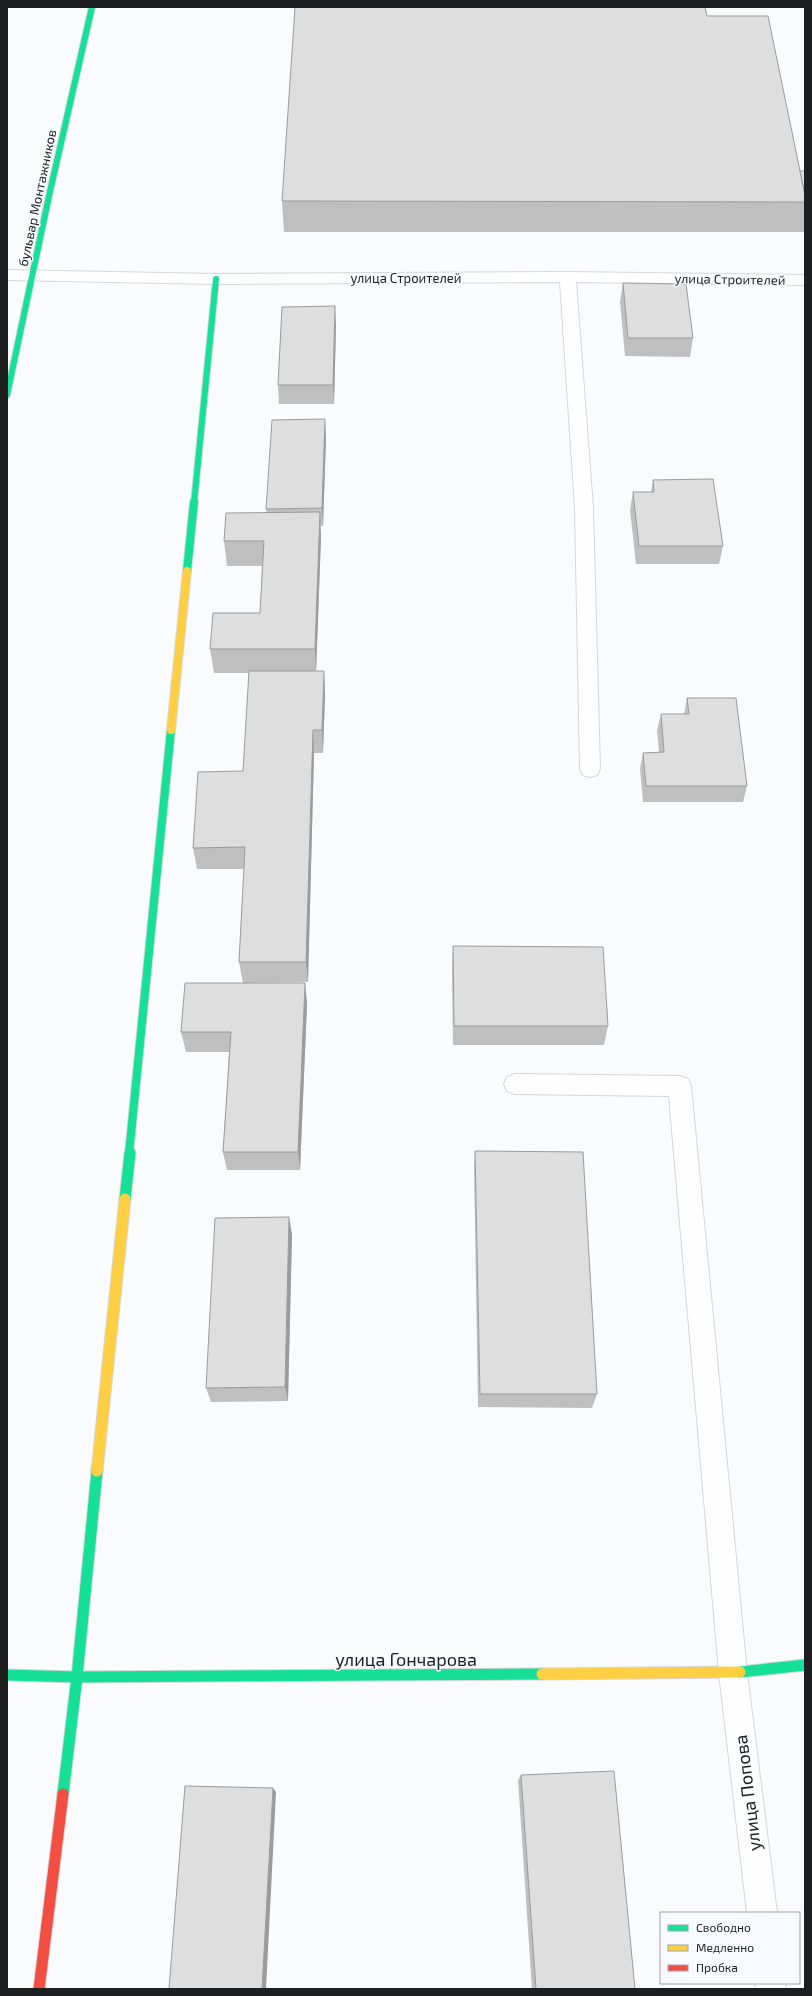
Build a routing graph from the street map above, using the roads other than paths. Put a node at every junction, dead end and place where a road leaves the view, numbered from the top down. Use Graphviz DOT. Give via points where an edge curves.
graph roads {
  1 [pos="92,7"];
  2 [pos="7,275"];
  3 [pos="34,275"];
  4 [pos="568,277"];
  5 [pos="216,279"];
  6 [pos="805,280"];
  7 [pos="7,395"];
  8 [pos="590,769"];
  9 [pos="515,1084"];
  10 [pos="805,1665"];
  11 [pos="733,1673"];
  12 [pos="7,1675"];
  13 [pos="78,1677"];
  14 [pos="762,1912"];
  15 [pos="39,1989"];
  1 -- 3 [label="street, бульвар Монтажников" via="83,56 49,196"];
  2 -- 3 [label="street, улица Строителей"];
  3 -- 5 [label="street, улица Строителей"];
  3 -- 7 [label="street, бульвар Монтажников"];
  4 -- 5 [label="street, улица Строителей"];
  4 -- 6 [label="street, улица Строителей"];
  4 -- 8 [label="street" via="584,508"];
  5 -- 13 [label="street"];
  9 -- 11 [label="street, улица Попова" via="680,1086"];
  10 -- 11 [label="street, улица Гончарова"];
  11 -- 13 [label="street, улица Гончарова"];
  11 -- 14 [label="street, улица Попова"];
  12 -- 13 [label="street, улица Гончарова"];
  13 -- 15 [label="street"];
}
